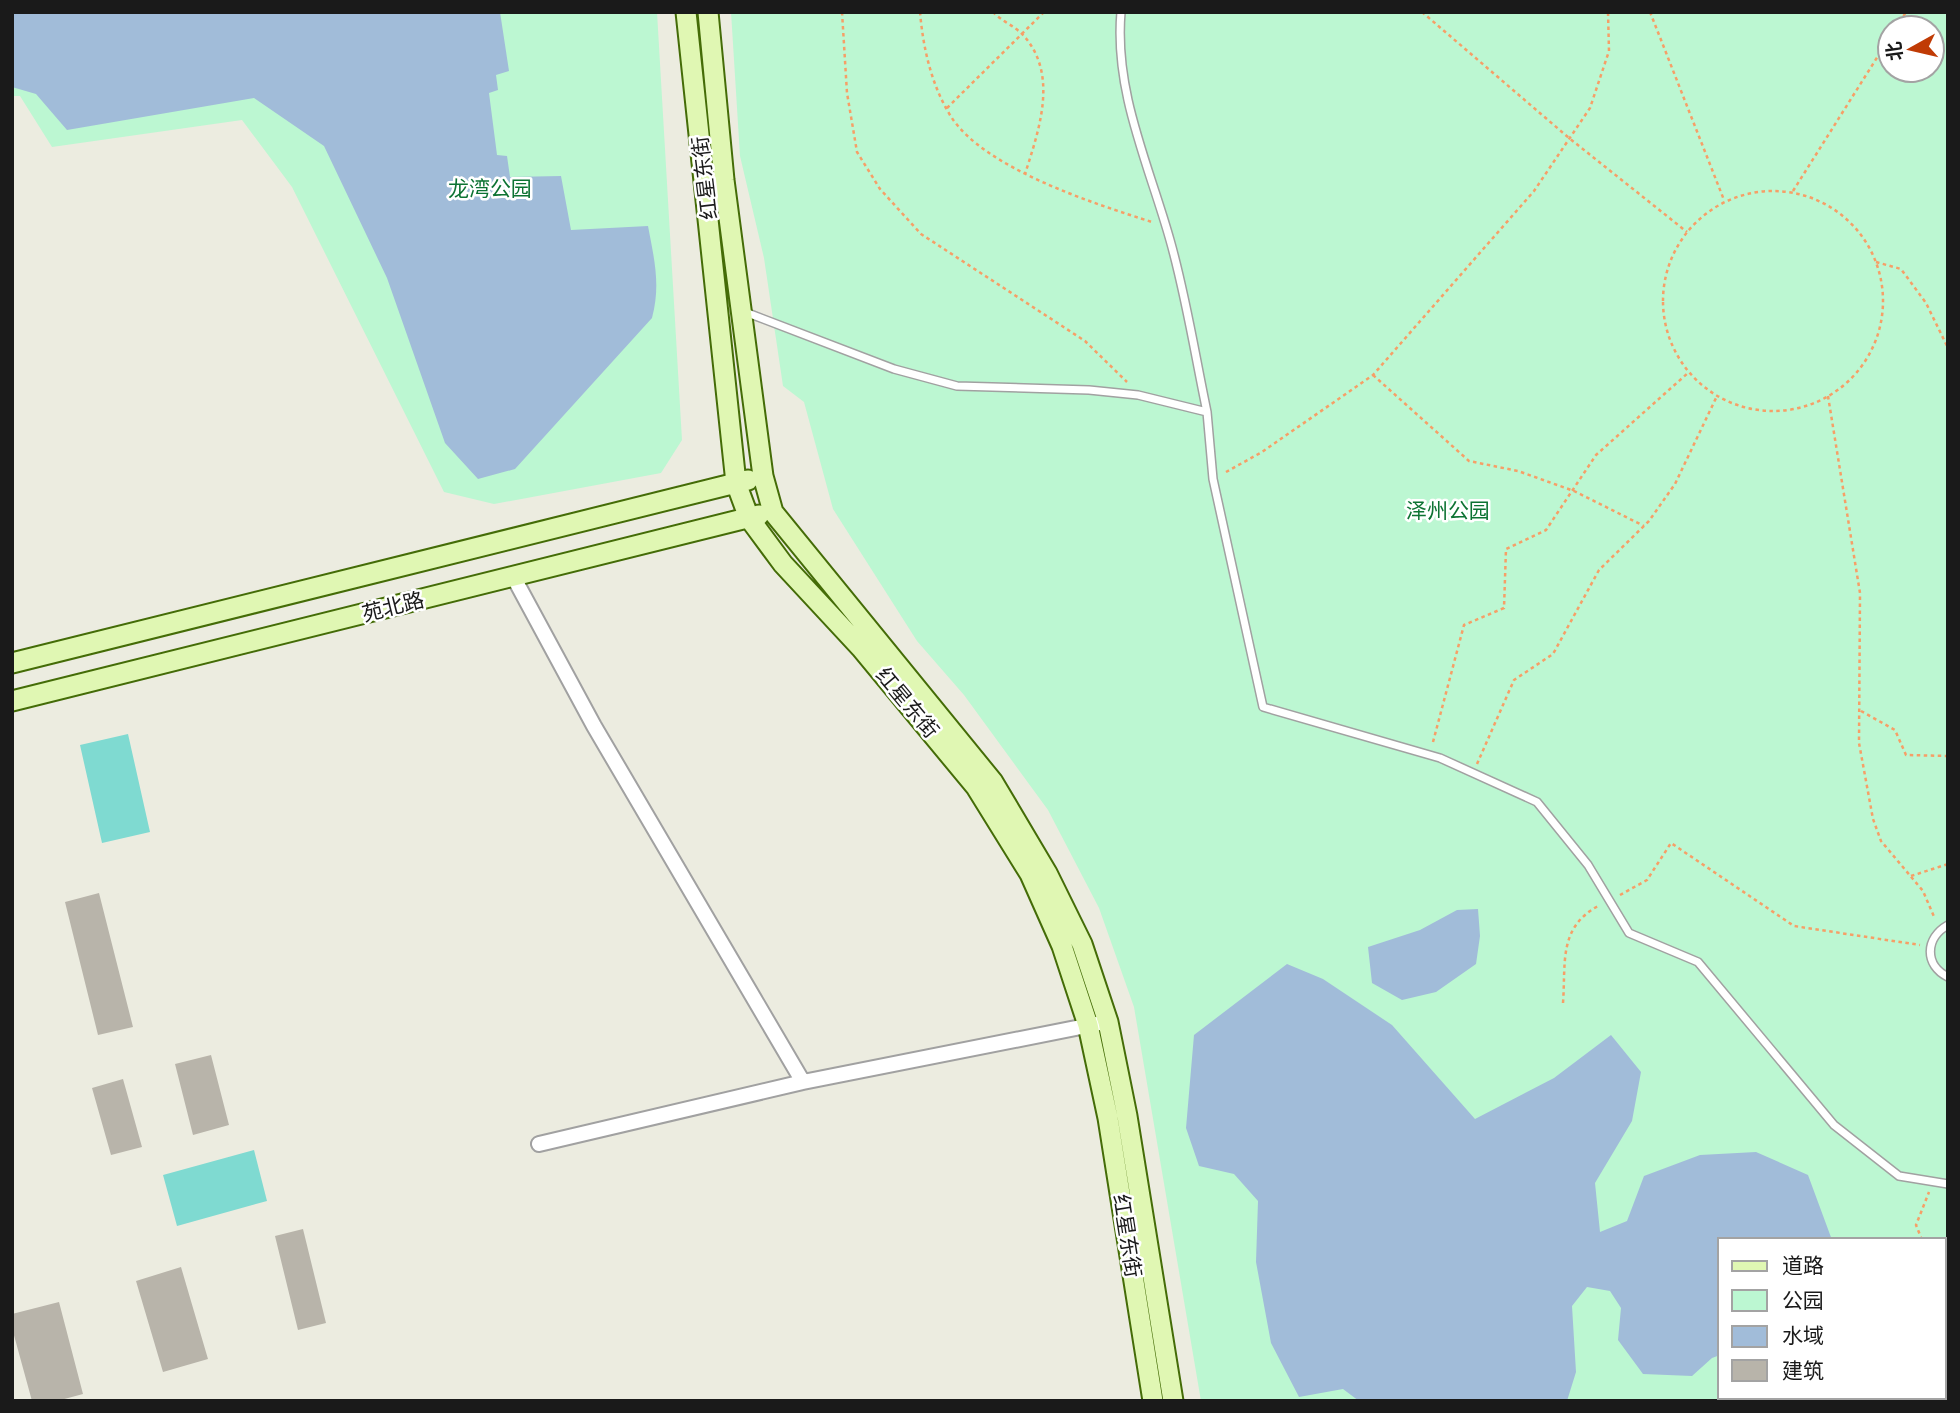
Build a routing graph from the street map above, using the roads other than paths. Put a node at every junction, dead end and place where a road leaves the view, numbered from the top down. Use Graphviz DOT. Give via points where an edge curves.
graph roads {
  1 [pos="686,12"];
  2 [pos="708,12"];
  3 [pos="1121,12"];
  4 [pos="741,311"];
  5 [pos="1207,412"];
  6 [pos="763,476"];
  7 [pos="736,483"];
  8 [pos="773,512"];
  9 [pos="748,518"];
  10 [pos="514,578"];
  11 [pos="12,663"];
  12 [pos="12,701"];
  13 [pos="1948,925"];
  14 [pos="1948,978"];
  15 [pos="1098,1024"];
  16 [pos="803,1082"];
  17 [pos="539,1144"];
  18 [pos="1948,1185"];
  19 [pos="1153,1401"];
  20 [pos="1172,1401"];
  1 -- 7 [label="main road, 红星东街"];
  2 -- 4 [label="main road, 红星东街"];
  3 -- 5 [label="lane" via="1118,43 1130,114 1166,226"];
  4 -- 5 [label="lane" via="894,369 957,386 1139,395"];
  4 -- 6 [label="main road, 红星东街"];
  5 -- 18 [label="lane" via="1213,479 1263,707 1429,755 1537,802 1588,865 1629,933 1698,962 1834,1125 1899,1176"];
  6 -- 7 [label="main road, 苑北路"];
  6 -- 8 [label="main road, 红星东街"];
  7 -- 9 [label="main road, 红星东街"];
  7 -- 11 [label="main road, 苑北路"];
  8 -- 9 [label="main road, 苑北路"];
  8 -- 15 [label="main road, 红星东街" via="993,782 1047,873 1082,944"];
  9 -- 10 [label="main road, 苑北路"];
  9 -- 15 [label="main road, 红星东街" via="976,787 1030,874"];
  10 -- 12 [label="main road, 苑北路"];
  10 -- 16 [label="street" via="594,726"];
  13 -- 14 [label="lane" via="1939,930 1930,947 1933,964"];
  15 -- 16 [label="street"];
  15 -- 19 [label="main road, 红星东街" via="1108,1118"];
  15 -- 20 [label="main road, 红星东街" via="1126,1116"];
  16 -- 17 [label="street"];
}
